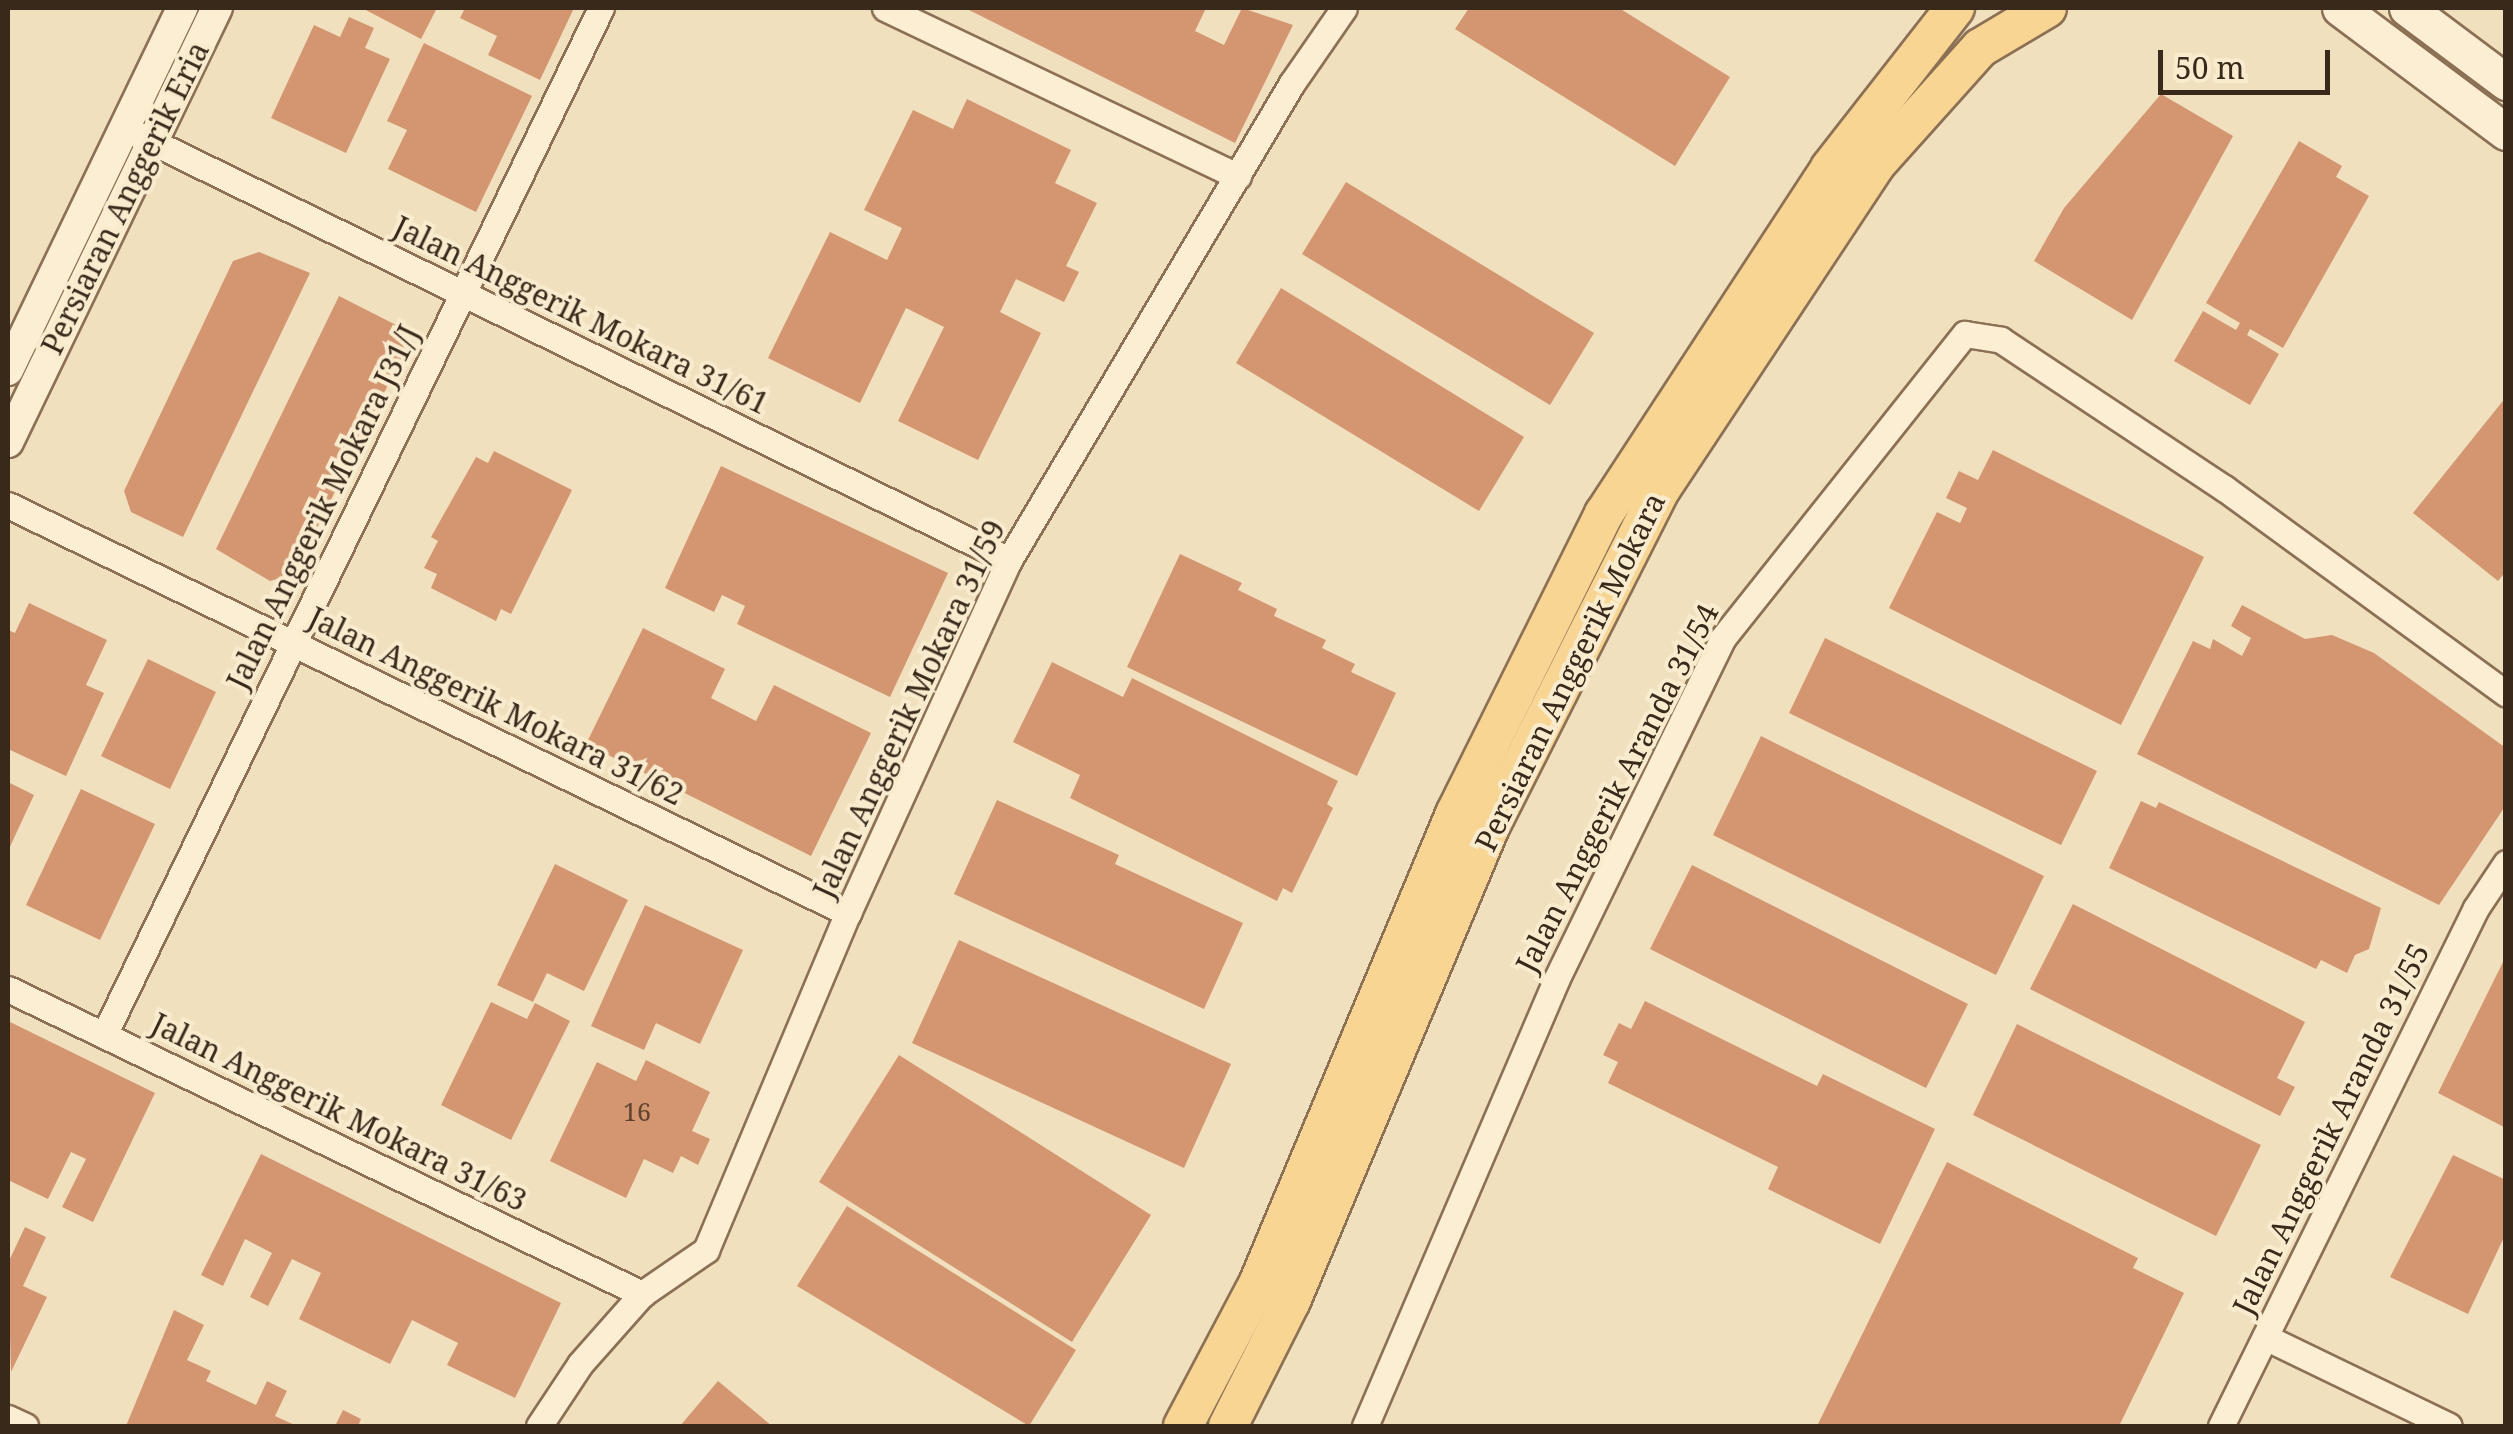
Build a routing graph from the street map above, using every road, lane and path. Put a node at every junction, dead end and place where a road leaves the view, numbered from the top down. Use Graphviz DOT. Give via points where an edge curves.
graph roads {
  1 [pos="182,8"];
  2 [pos="217,8"];
  3 [pos="601,8"];
  4 [pos="885,8"];
  5 [pos="1344,8"];
  6 [pos="1955,8"];
  7 [pos="2047,8"];
  8 [pos="2340,8"];
  9 [pos="2407,8"];
  10 [pos="2506,82"];
  11 [pos="124,128"];
  12 [pos="2506,132"];
  13 [pos="152,142"];
  14 [pos="1238,176"];
  15 [pos="462,294"];
  16 [pos="8,370"];
  17 [pos="8,442"];
  18 [pos="8,505"];
  19 [pos="1009,560"];
  20 [pos="293,644"];
  21 [pos="2506,694"];
  22 [pos="2506,863"];
  23 [pos="848,914"];
  24 [pos="8,989"];
  25 [pos="104,1035"];
  26 [pos="642,1294"];
  27 [pos="2265,1337"];
  28 [pos="8,1418"];
  29 [pos="24,1426"];
  30 [pos="539,1426"];
  31 [pos="1184,1426"];
  32 [pos="1228,1426"];
  33 [pos="1365,1426"];
  34 [pos="2221,1426"];
  35 [pos="2449,1426"];
  1 -- 11 [label="street, Persiaran Anggerik Eria"];
  2 -- 13 [label="street, Persiaran Anggerik Eria"];
  3 -- 15 [label="street, Jalan Anggerik Mokara J31/J"];
  4 -- 14 [label="street"];
  5 -- 14 [label="street, Jalan Anggerik Mokara 31/59"];
  6 -- 31 [label="main road, Persiaran Anggerik Mokara" via="1811,194 1604,514 1455,814 1258,1284"];
  7 -- 32 [label="main road, Persiaran Anggerik Mokara" via="1980,48 1876,164 1661,489 1490,827 1292,1301"];
  8 -- 12 [label="main road"];
  9 -- 10 [label="main road"];
  11 -- 13 [label="street, Jalan Anggerik Mokara 31/61"];
  11 -- 16 [label="street, Persiaran Anggerik Eria"];
  13 -- 15 [label="street, Jalan Anggerik Mokara 31/61"];
  13 -- 17 [label="street, Persiaran Anggerik Eria"];
  14 -- 19 [label="street, Jalan Anggerik Mokara 31/59"];
  15 -- 19 [label="street, Jalan Anggerik Mokara 31/61"];
  15 -- 20 [label="street, Jalan Anggerik Mokara J31/J"];
  18 -- 20 [label="street, Jalan Anggerik Mokara 31/62"];
  19 -- 23 [label="street, Jalan Anggerik Mokara 31/59"];
  20 -- 23 [label="street, Jalan Anggerik Mokara 31/62"];
  20 -- 25 [label="street, Jalan Anggerik Mokara J31/J"];
  21 -- 33 [label="street, Jalan Anggerik Aranda 31/54" via="2224,488 2001,340 1965,334 1722,638 1556,980"];
  22 -- 27 [label="street, Jalan Anggerik Aranda 31/55" via="2476,908"];
  23 -- 26 [label="street, Jalan Anggerik Mokara 31/59" via="706,1250"];
  24 -- 25 [label="street, Jalan Anggerik Mokara 31/63"];
  25 -- 26 [label="street, Jalan Anggerik Mokara 31/63"];
  26 -- 30 [label="street, Jalan Anggerik Mokara 31/59" via="580,1364"];
  27 -- 34 [label="street, Jalan Anggerik Aranda 31/55"];
  27 -- 35 [label="street"];
  28 -- 29 [label="street"];
}
